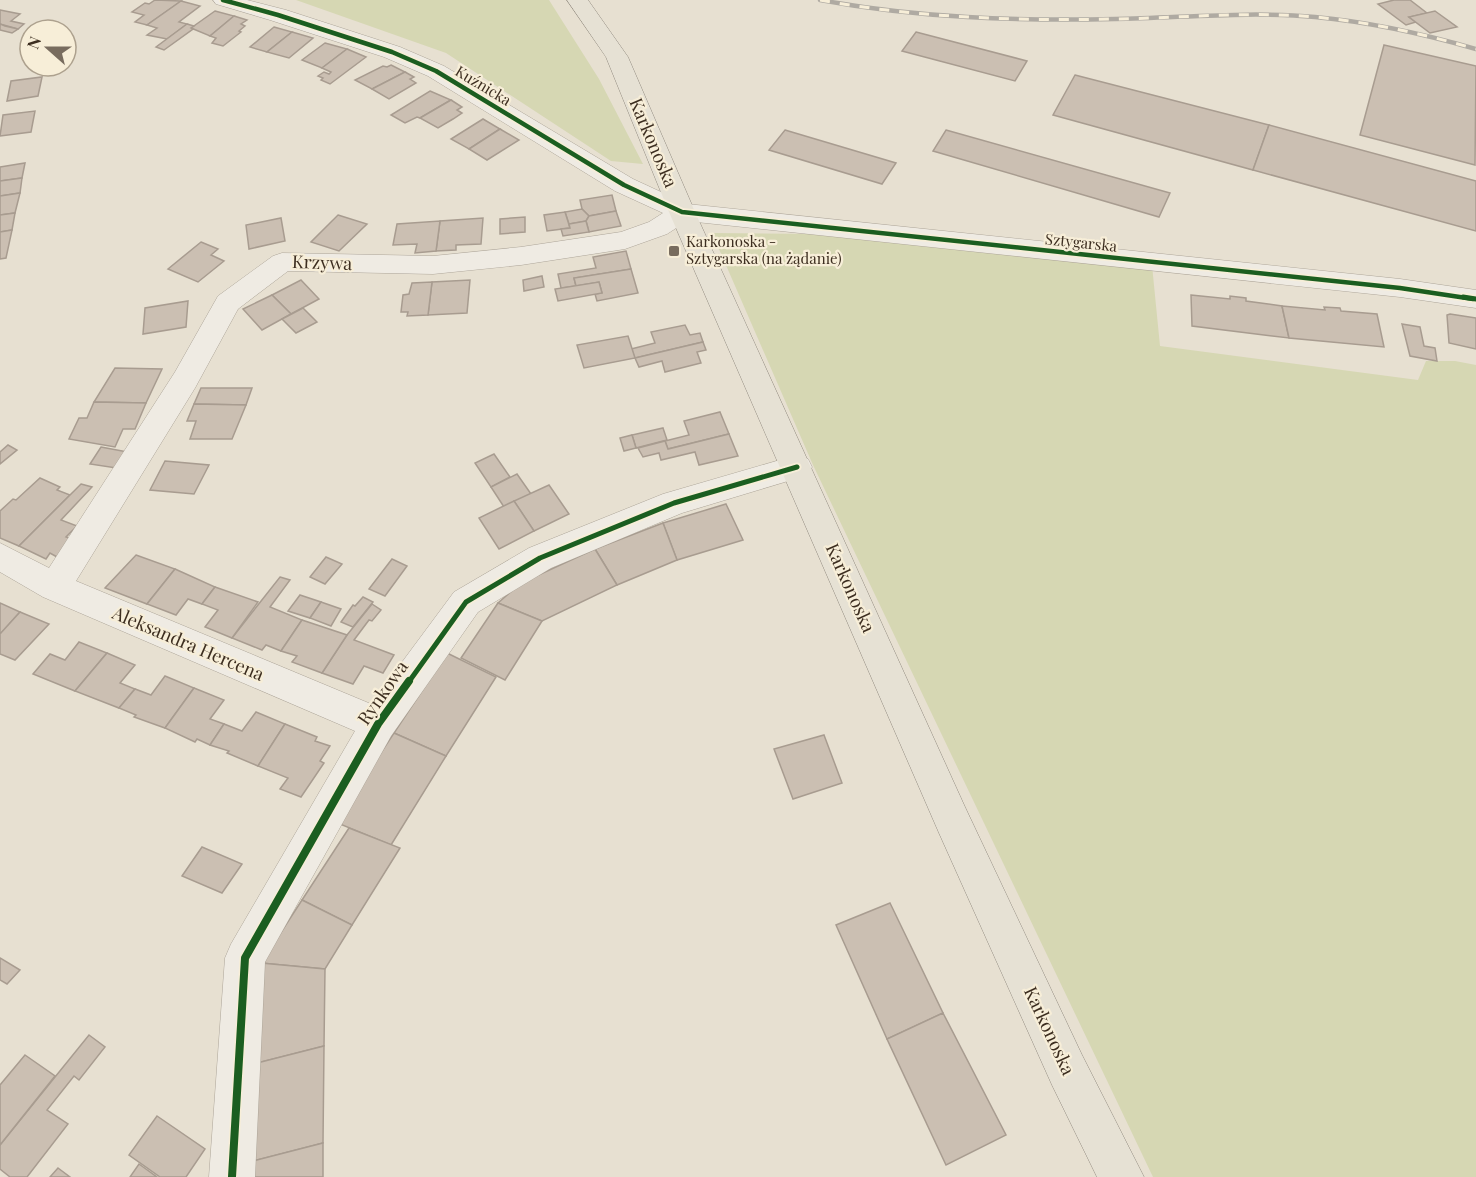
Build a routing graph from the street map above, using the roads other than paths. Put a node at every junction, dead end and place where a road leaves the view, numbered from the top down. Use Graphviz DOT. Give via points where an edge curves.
graph roads {
  1 [pos="223,0"];
  2 [pos="577,0"];
  3 [pos="682,212"];
  4 [pos="1476,299"];
  5 [pos="797,467"];
  6 [pos="0,556"];
  7 [pos="55,587"];
  8 [pos="378,724"];
  9 [pos="232,1177"];
  10 [pos="1121,1177"];
  1 -- 3 [label="street, Kuźnicka" via="392,52 436,72 624,185"];
  2 -- 3 [label="main road, Karkonoska" via="617,57"];
  3 -- 4 [label="street, Sztygarska"];
  3 -- 5 [label="main road, Karkonoska"];
  3 -- 7 [label="street, Krzywa" via="658,228 625,240 520,256 433,265 282,262 228,303 185,380"];
  5 -- 8 [label="street, Rynkowa" via="674,503 540,558 466,602"];
  5 -- 10 [label="main road, Karkonoska" via="967,853"];
  6 -- 7 [label="street, Aleksandra Hercena"];
  7 -- 8 [label="street, Aleksandra Hercena"];
  8 -- 9 [label="street, Rynkowa" via="244,958"];
}
